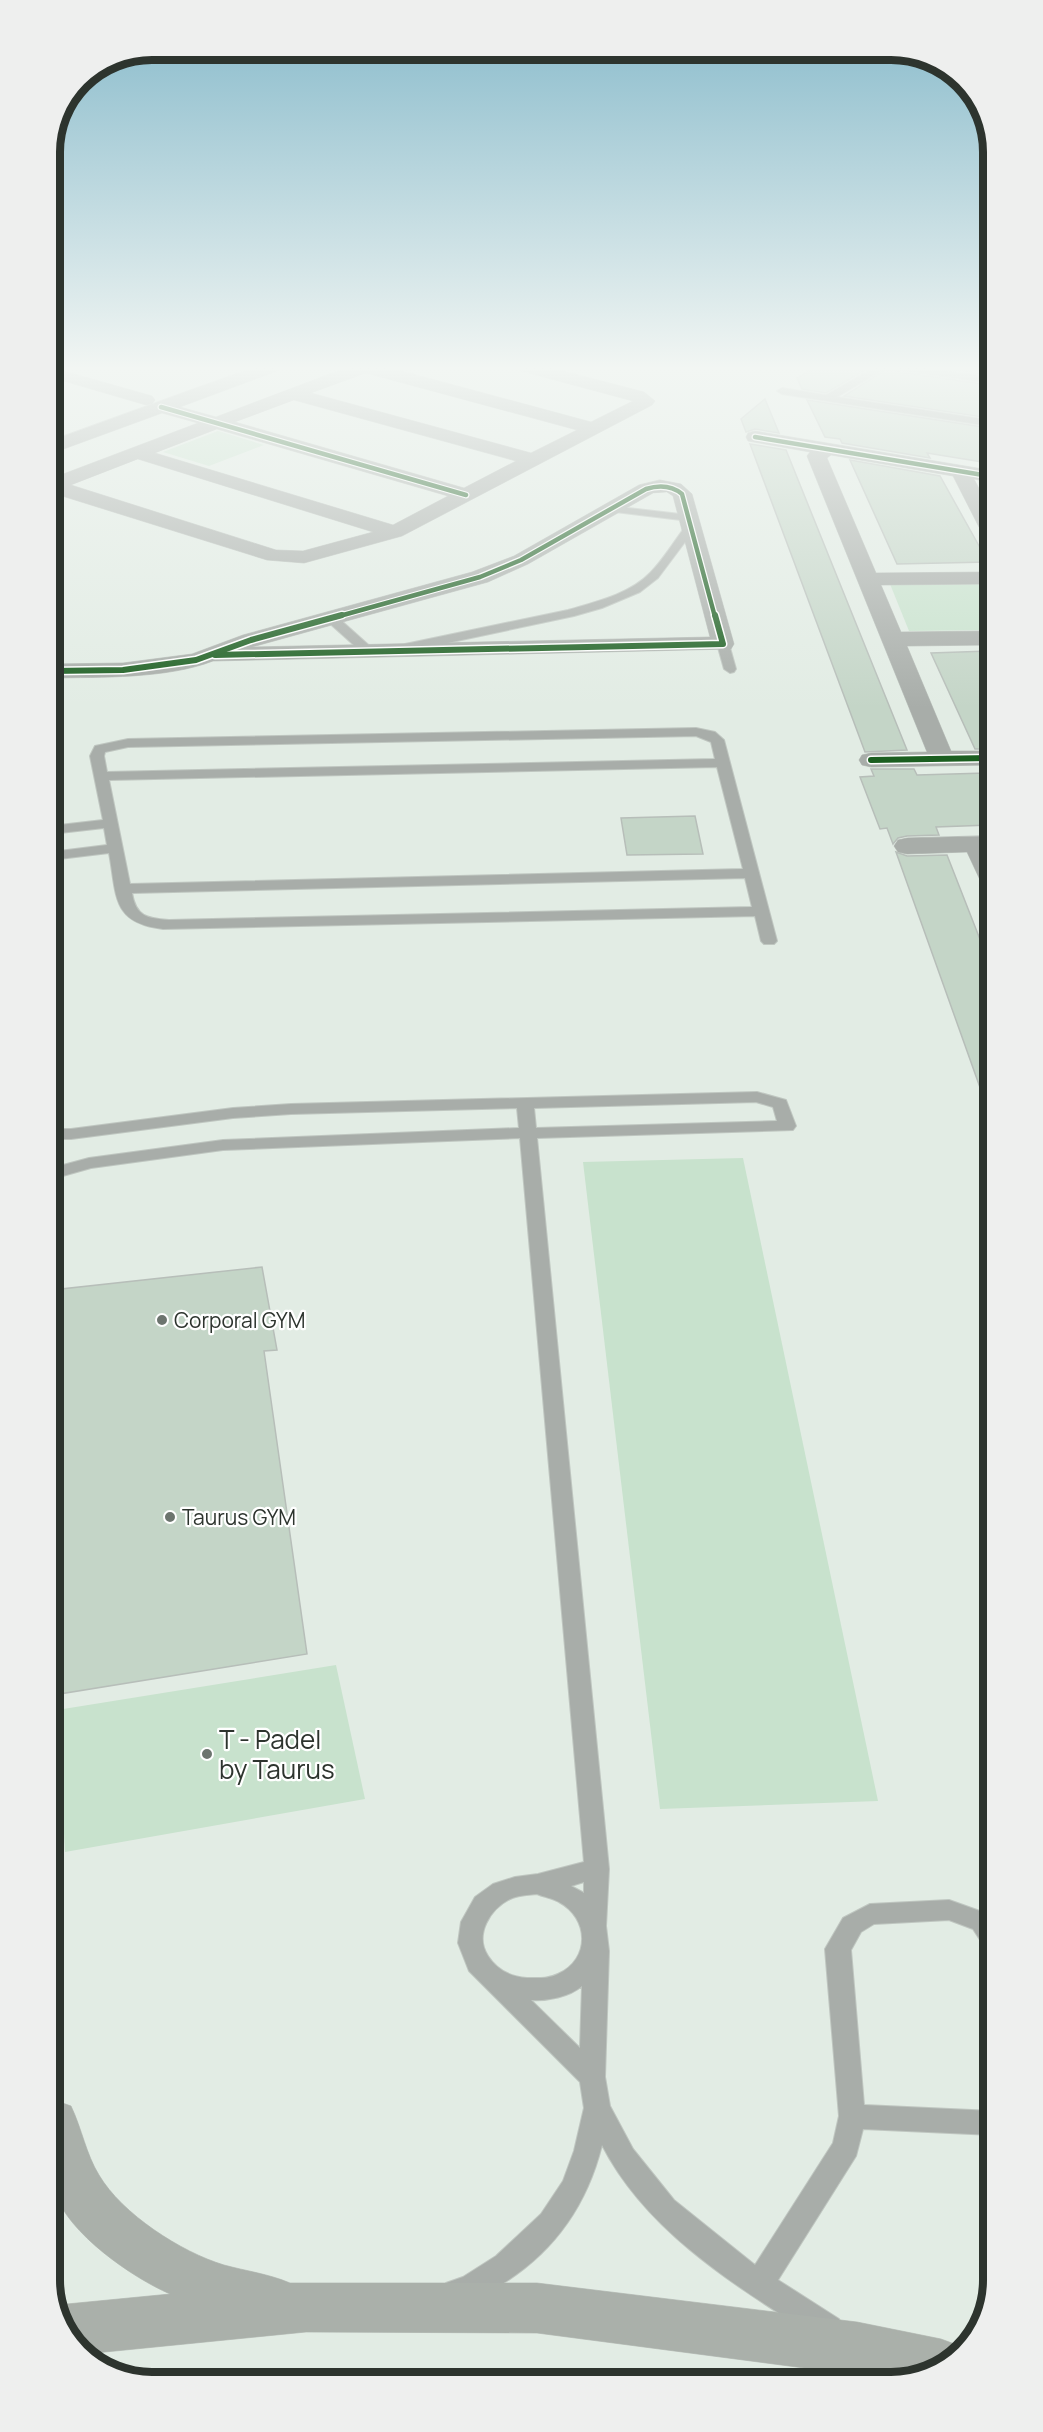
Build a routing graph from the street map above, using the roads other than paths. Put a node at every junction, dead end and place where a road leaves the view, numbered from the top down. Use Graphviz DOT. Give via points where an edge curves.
graph roads {
  1 [pos="227,480"];
  2 [pos="419,480"];
  3 [pos="494,480"];
  4 [pos="827,480"];
  5 [pos="965,480"];
  6 [pos="60,485"];
  7 [pos="466,495"];
  8 [pos="983,515"];
  9 [pos="690,522"];
  10 [pos="395,532"];
  11 [pos="983,578"];
  12 [pos="868,579"];
  13 [pos="331,618"];
  14 [pos="983,638"];
  15 [pos="892,639"];
  16 [pos="723,644"];
  17 [pos="379,652"];
  18 [pos="205,658"];
  19 [pos="730,669"];
  20 [pos="60,671"];
  21 [pos="60,680"];
  22 [pos="983,758"];
  23 [pos="942,759"];
  24 [pos="871,760"];
  25 [pos="723,763"];
  26 [pos="101,776"];
  27 [pos="110,823"];
  28 [pos="60,829"];
  29 [pos="983,845"];
  30 [pos="907,846"];
  31 [pos="116,848"];
  32 [pos="60,855"];
  33 [pos="751,873"];
  34 [pos="123,889"];
  35 [pos="761,911"];
  36 [pos="769,941"];
  37 [pos="525,1103"];
  38 [pos="263,1111"];
  39 [pos="528,1133"];
  40 [pos="60,1134"];
  41 [pos="270,1142"];
  42 [pos="60,1172"];
  43 [pos="597,1869"];
  44 [pos="537,1884"];
  45 [pos="983,1924"];
  46 [pos="596,1933"];
  47 [pos="491,1977"];
  48 [pos="592,2077"];
  49 [pos="597,2108"];
  50 [pos="852,2116"];
  51 [pos="983,2123"];
  52 [pos="60,2141"];
  53 [pos="759,2284"];
  54 [pos="418,2306"];
  55 [pos="306,2307"];
  56 [pos="75,2329"];
  57 [pos="857,2348"];
  58 [pos="930,2363"];
  1 -- 10 [label="street"];
  2 -- 7 [label="street"];
  3 -- 7 [label="street"];
  4 -- 12 [label="street"];
  5 -- 8 [label="street"];
  6 -- 10 [label="street" via="66,491 284,558 304,557"];
  7 -- 10 [label="street"];
  9 -- 13 [label="street" via="682,494 673,487 646,489 503,569"];
  9 -- 16 [label="street"];
  9 -- 17 [label="lane" via="654,576 617,597 570,613"];
  11 -- 12 [label="street"];
  12 -- 15 [label="street"];
  13 -- 17 [label="lane"];
  13 -- 18 [label="street" via="242,643"];
  14 -- 15 [label="street"];
  15 -- 23 [label="street"];
  16 -- 17 [label="street"];
  16 -- 19 [label="lane"];
  17 -- 18 [label="street"];
  18 -- 20 [label="street" via="132,669"];
  18 -- 21 [label="street" via="144,676"];
  22 -- 23 [label="street"];
  23 -- 24 [label="street"];
  25 -- 26 [label="lane"];
  25 -- 26 [label="lane" via="717,740 696,732 128,743 100,749 97,756"];
  25 -- 33 [label="lane"];
  26 -- 27 [label="lane"];
  27 -- 28 [label="lane"];
  27 -- 31 [label="lane"];
  29 -- 30 [label="street"];
  31 -- 32 [label="lane"];
  31 -- 34 [label="lane"];
  33 -- 34 [label="lane"];
  33 -- 35 [label="lane"];
  34 -- 35 [label="lane" via="132,915 169,925"];
  35 -- 36 [label="lane"];
  37 -- 38 [label="lane"];
  37 -- 39 [label="lane"];
  37 -- 39 [label="lane" via="757,1097 780,1104 787,1126"];
  38 -- 40 [label="lane"];
  38 -- 41 [label="lane"];
  39 -- 41 [label="lane"];
  39 -- 43 [label="lane"];
  41 -- 42 [label="lane" via="89,1163"];
  43 -- 44 [label="lane"];
  43 -- 46 [label="lane"];
  44 -- 46 [label="lane" via="574,1897 587,1909"];
  44 -- 47 [label="lane" via="501,1892 485,1902 475,1916 471,1948 478,1964"];
  45 -- 50 [label="lane" via="949,1910 870,1914 852,1925 838,1949"];
  46 -- 47 [label="lane" via="593,1957 567,1983 528,1990"];
  46 -- 48 [label="lane"];
  47 -- 48 [label="lane"];
  48 -- 49 [label="lane"];
  49 -- 53 [label="lane" via="623,2158 664,2210"];
  49 -- 54 [label="lane" via="587,2154 571,2193 535,2241 469,2289"];
  50 -- 51 [label="lane"];
  50 -- 53 [label="lane" via="846,2147"];
  52 -- 55 [label="main road" via="81,2192 111,2229 142,2253 183,2277 236,2294"];
  53 -- 57 [label="lane"];
  54 -- 55 [label="main road"];
  54 -- 57 [label="main road" via="537,2308"];
  55 -- 56 [label="main road"];
  57 -- 58 [label="main road"];
}
